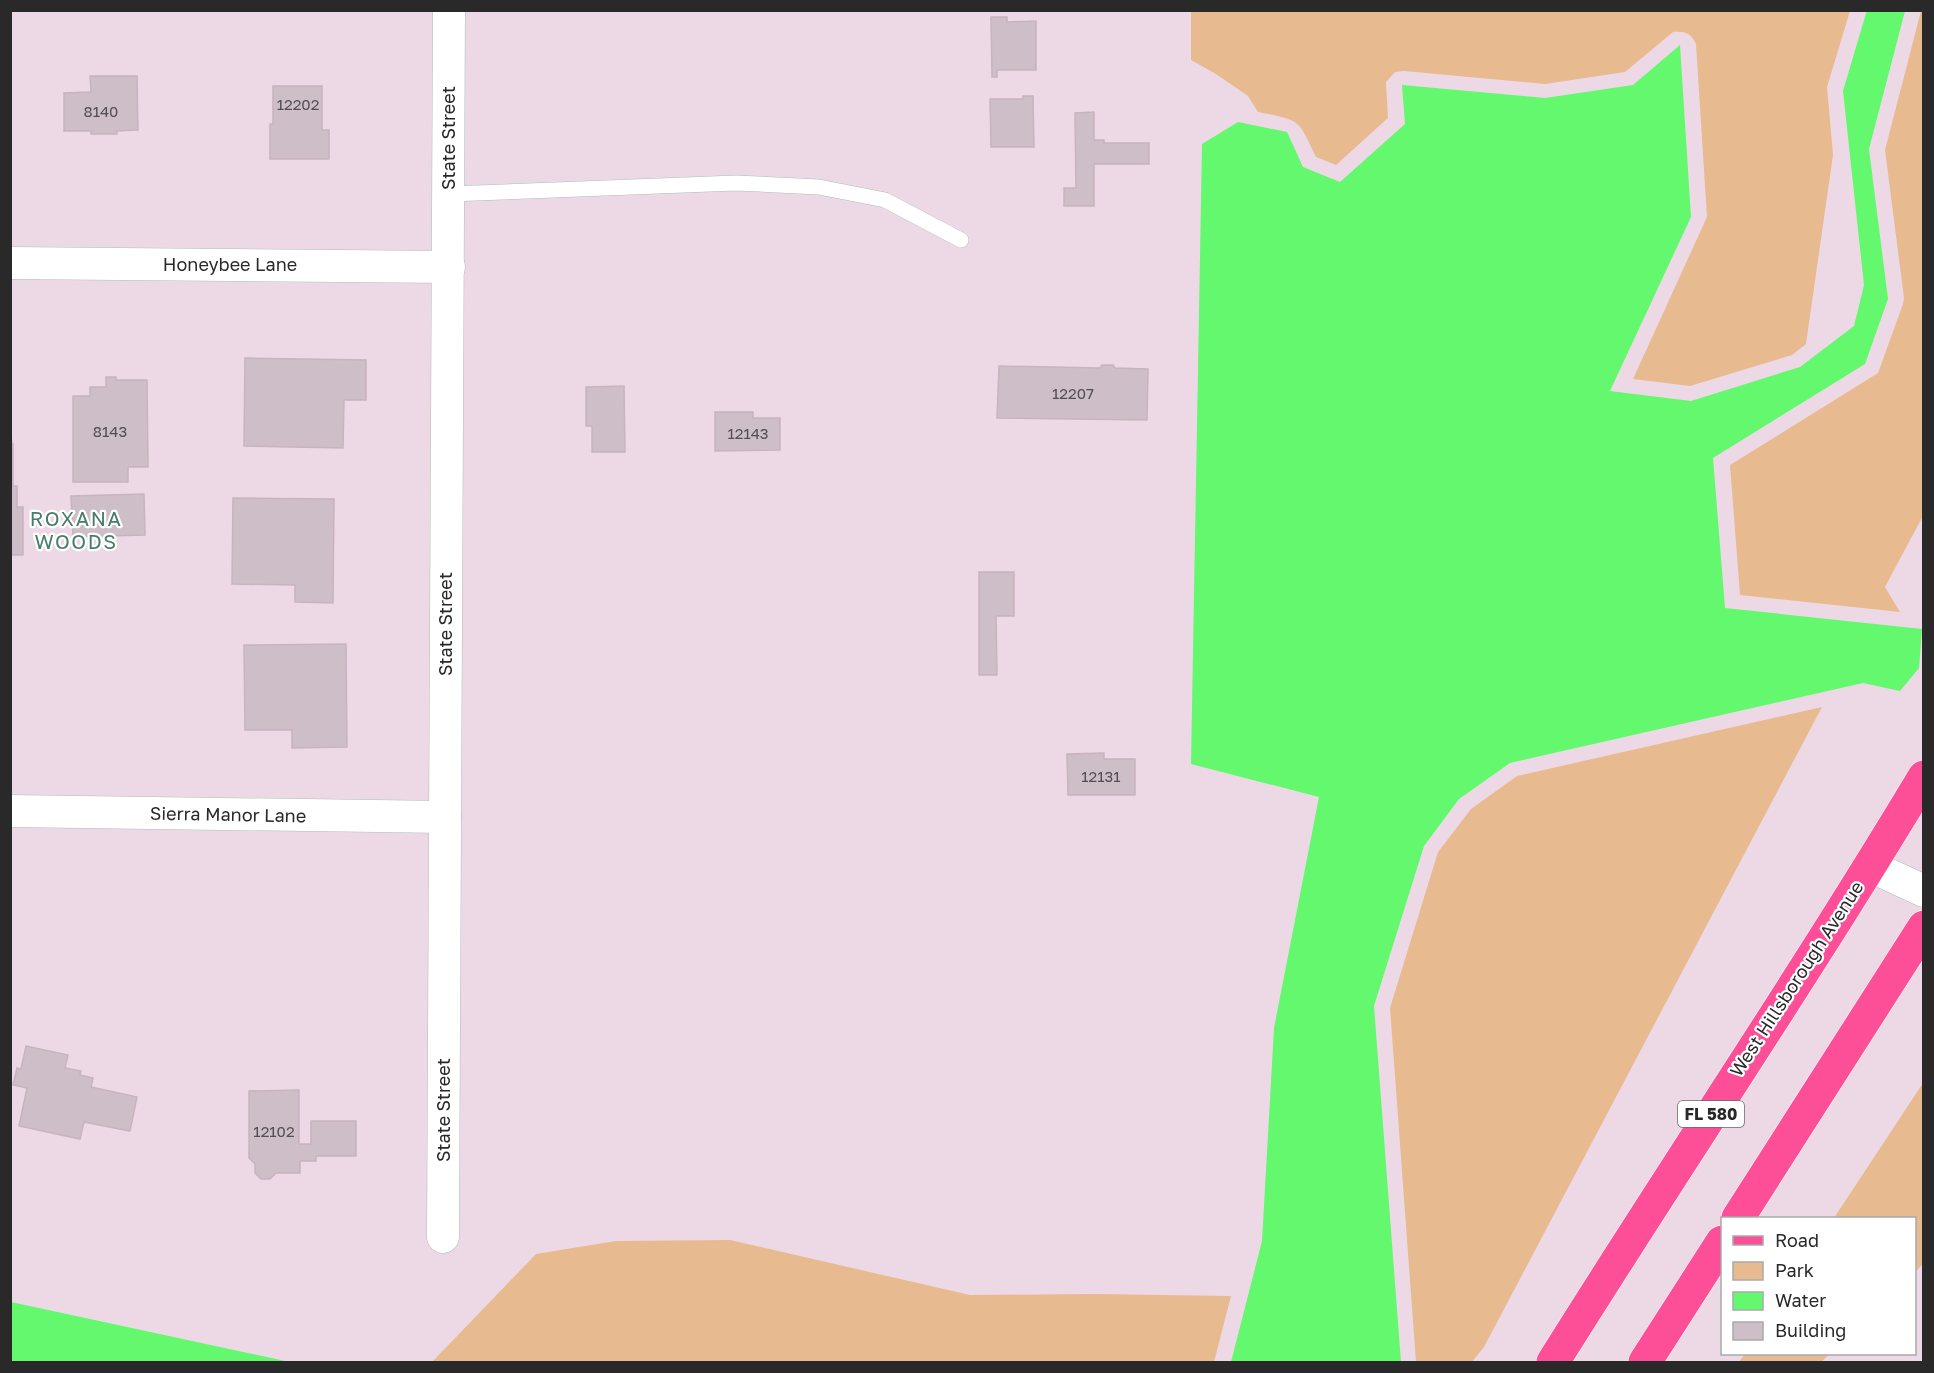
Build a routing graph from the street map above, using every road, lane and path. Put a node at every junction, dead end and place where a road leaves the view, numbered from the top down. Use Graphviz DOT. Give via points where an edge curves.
graph roads {
  1 [pos="449,10"];
  2 [pos="448,194"];
  3 [pos="961,240"];
  4 [pos="10,263"];
  5 [pos="448,267"];
  6 [pos="1923,777"];
  7 [pos="10,811"];
  8 [pos="445,817"];
  9 [pos="1870,866"];
  10 [pos="1923,891"];
  11 [pos="1923,927"];
  12 [pos="1739,1217"];
  13 [pos="443,1237"];
  14 [pos="1721,1244"];
  15 [pos="1553,1362"];
  16 [pos="1645,1362"];
  1 -- 2 [label="street, State Street"];
  2 -- 3 [label="lane" via="736,183 819,188 885,200"];
  2 -- 5 [label="street, State Street"];
  4 -- 5 [label="street, Honeybee Lane"];
  5 -- 8 [label="street, State Street"];
  6 -- 9 [label="main road, West Hillsborough Avenue / FL 580"];
  7 -- 8 [label="street, Sierra Manor Lane"];
  8 -- 13 [label="street, State Street"];
  9 -- 10 [label="street"];
  9 -- 15 [label="main road, West Hillsborough Avenue / FL 580"];
  11 -- 12 [label="main road"];
  14 -- 16 [label="main road"];
}
